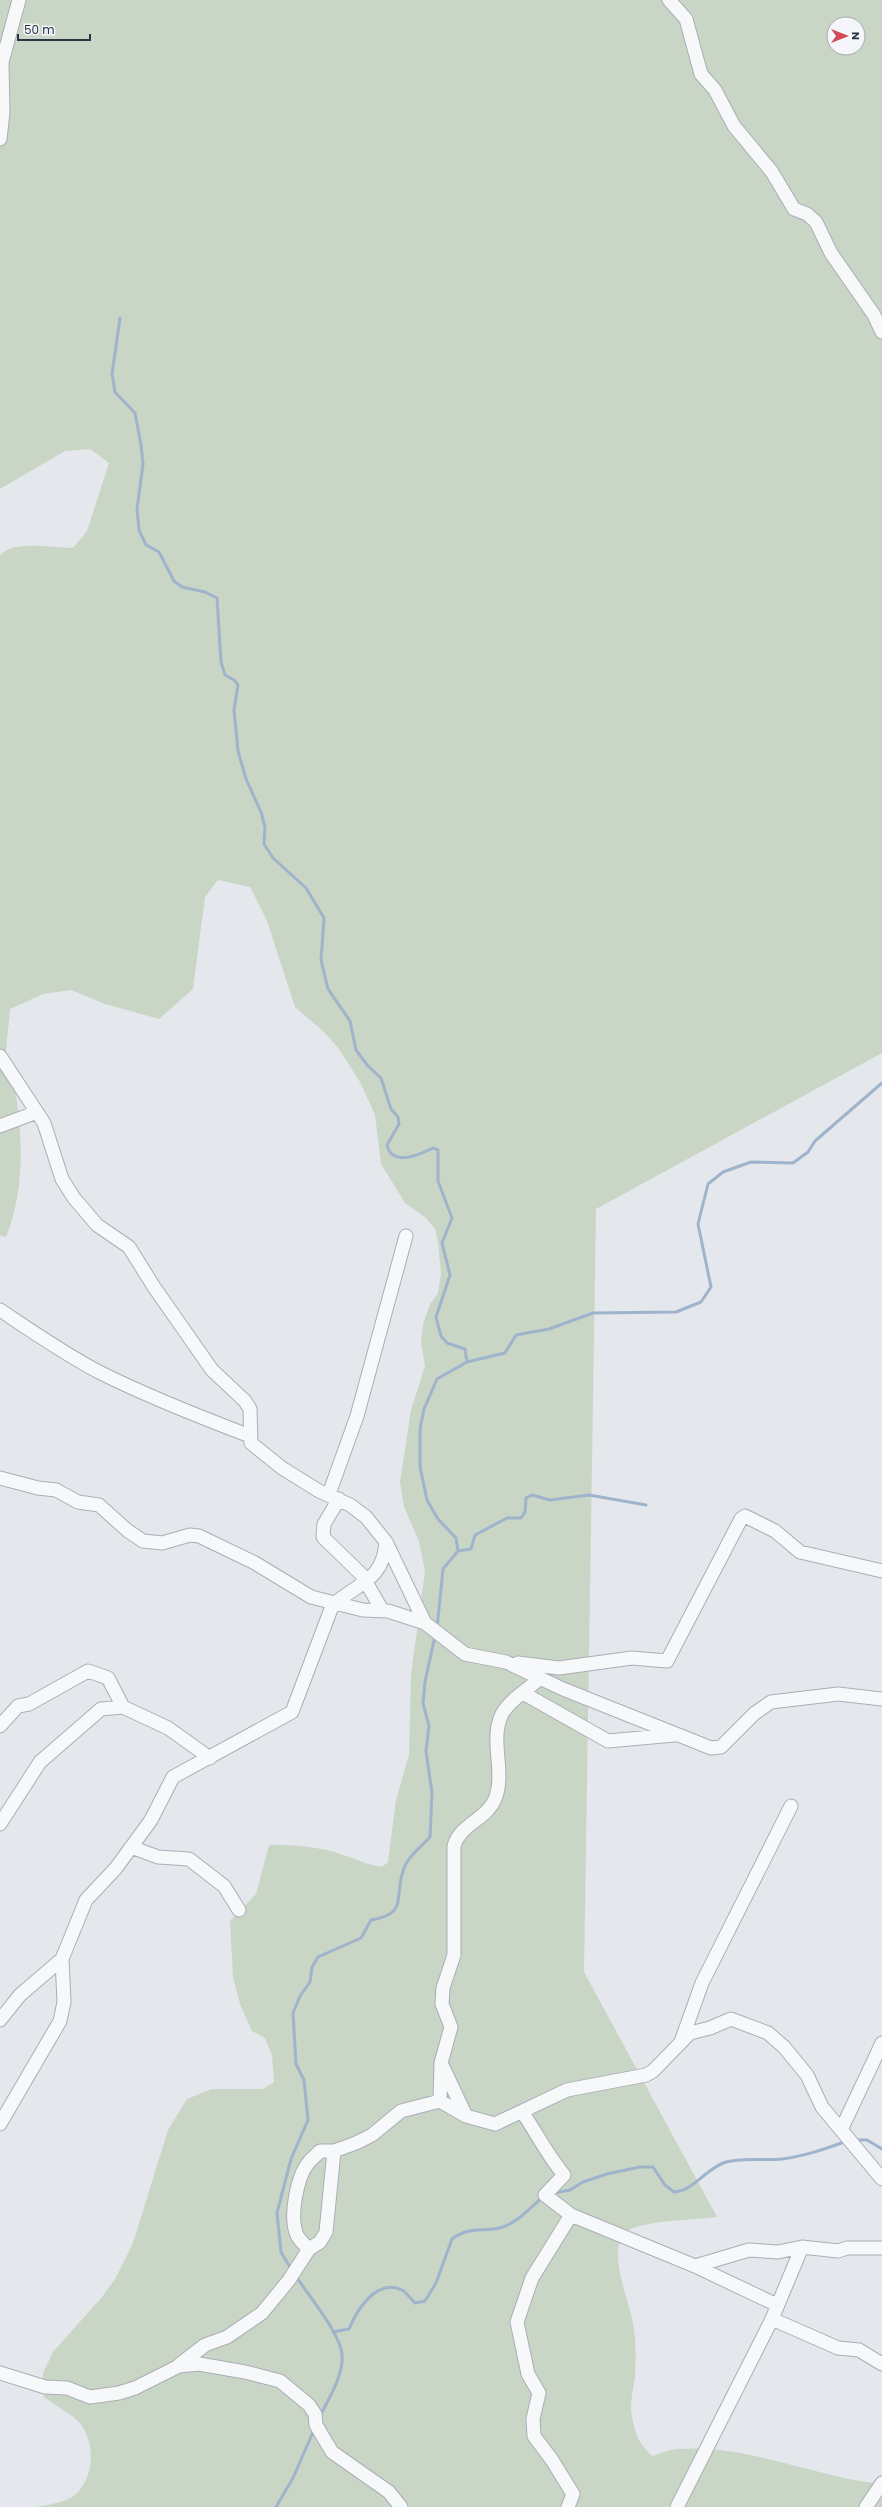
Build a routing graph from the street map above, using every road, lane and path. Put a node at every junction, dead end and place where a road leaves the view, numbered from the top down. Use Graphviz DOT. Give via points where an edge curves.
graph roads {
  1 [pos="19,0"];
  2 [pos="669,0"];
  3 [pos="0,139"];
  4 [pos="882,332"];
  5 [pos="0,1056"];
  6 [pos="37,1112"];
  7 [pos="0,1126"];
  8 [pos="406,1236"];
  9 [pos="0,1310"];
  10 [pos="250,1436"];
  11 [pos="0,1478"];
  12 [pos="334,1497"];
  13 [pos="386,1542"];
  14 [pos="882,1571"];
  15 [pos="366,1580"];
  16 [pos="334,1604"];
  17 [pos="382,1610"];
  18 [pos="425,1623"];
  19 [pos="506,1662"];
  20 [pos="540,1678"];
  21 [pos="523,1693"];
  22 [pos="882,1699"];
  23 [pos="123,1707"];
  24 [pos="0,1726"];
  25 [pos="676,1735"];
  26 [pos="210,1758"];
  27 [pos="792,1806"];
  28 [pos="0,1824"];
  29 [pos="131,1848"];
  30 [pos="239,1910"];
  31 [pos="62,1959"];
  32 [pos="0,2020"];
  33 [pos="681,2041"];
  34 [pos="882,2042"];
  35 [pos="441,2063"];
  36 [pos="440,2101"];
  37 [pos="523,2113"];
  38 [pos="466,2116"];
  39 [pos="0,2124"];
  40 [pos="842,2128"];
  41 [pos="334,2151"];
  42 [pos="882,2179"];
  43 [pos="571,2215"];
  44 [pos="802,2247"];
  45 [pos="882,2248"];
  46 [pos="309,2249"];
  47 [pos="695,2266"];
  48 [pos="777,2305"];
  49 [pos="772,2319"];
  50 [pos="882,2364"];
  51 [pos="179,2366"];
  52 [pos="0,2373"];
  53 [pos="882,2483"];
  54 [pos="401,2507"];
  55 [pos="568,2507"];
  56 [pos="677,2507"];
  57 [pos="866,2507"];
  1 -- 3 [label="street" via="2,62 3,112"];
  2 -- 4 [label="street" via="686,19 701,74 715,90 734,126 772,172 794,209 816,222 831,253 874,315"];
  5 -- 6 [label="street"];
  6 -- 7 [label="street"];
  6 -- 10 [label="street" via="50,1138 62,1179 70,1192 97,1225 129,1247 212,1370 245,1401 250,1409"];
  8 -- 12 [label="street"];
  9 -- 10 [label="street" via="60,1350 101,1373 176,1408"];
  10 -- 12 [label="street" via="251,1443 260,1452 312,1487"];
  11 -- 16 [label="street" via="56,1490 78,1502 99,1504 128,1531 143,1541 162,1543 190,1535 199,1536 275,1574 301,1594"];
  12 -- 13 [label="street" via="366,1517"];
  12 -- 15 [label="street" via="324,1524 323,1537"];
  13 -- 15 [label="street" via="381,1566"];
  13 -- 18 [label="street"];
  14 -- 19 [label="street" via="800,1552 775,1531 745,1516 741,1519 668,1662 632,1658 559,1668"];
  15 -- 16 [label="street"];
  15 -- 17 [label="street"];
  16 -- 17 [label="street" via="363,1610"];
  16 -- 26 [label="street" via="292,1712"];
  17 -- 18 [label="street"];
  18 -- 19 [label="street" via="465,1654"];
  19 -- 20 [label="street"];
  20 -- 21 [label="street"];
  20 -- 25 [label="street"];
  21 -- 25 [label="street" via="608,1741"];
  21 -- 35 [label="street" via="502,1714 499,1724 497,1740 500,1777 495,1799 485,1814 458,1834 454,1846 454,1955 443,1988 442,2004 451,2027"];
  22 -- 25 [label="street" via="838,1694 771,1702 755,1713 721,1747 716,1748"];
  23 -- 24 [label="street" via="108,1678 88,1671 29,1704 18,1706"];
  23 -- 26 [label="street" via="168,1728"];
  23 -- 28 [label="street" via="101,1709 40,1762"];
  26 -- 29 [label="street" via="173,1777 151,1820"];
  27 -- 33 [label="street" via="702,1983"];
  29 -- 30 [label="street" via="158,1856 189,1859 224,1886"];
  29 -- 31 [label="street" via="86,1900"];
  31 -- 32 [label="street" via="20,1995"];
  31 -- 39 [label="street" via="64,2002 60,2021"];
  33 -- 37 [label="street" via="653,2071 646,2075 567,2090"];
  33 -- 40 [label="street" via="690,2033 731,2019 768,2033 784,2047 807,2075 822,2107"];
  34 -- 40 [label="street"];
  35 -- 36 [label="street"];
  35 -- 38 [label="street"];
  36 -- 38 [label="street"];
  36 -- 41 [label="street" via="401,2111 372,2135"];
  37 -- 38 [label="street" via="495,2124"];
  37 -- 43 [label="street" via="543,2142 550,2160 564,2175 546,2195"];
  40 -- 42 [label="street"];
  41 -- 46 [label="street" via="326,2232 320,2242"];
  41 -- 46 [label="street" via="320,2151 308,2162 295,2198 296,2235"];
  43 -- 47 [label="street"];
  43 -- 55 [label="street" via="532,2278 516,2322 528,2374 539,2393 533,2419 534,2436 573,2494"];
  44 -- 45 [label="street" via="838,2251 847,2248"];
  44 -- 47 [label="street" via="778,2252 749,2250"];
  44 -- 48 [label="street"];
  46 -- 51 [label="street" via="289,2280 262,2313 227,2337 205,2345"];
  47 -- 48 [label="street"];
  48 -- 49 [label="street"];
  49 -- 50 [label="street" via="838,2348 859,2350"];
  49 -- 56 [label="street"];
  51 -- 52 [label="street" via="135,2388 105,2397 90,2397 67,2388 45,2387"];
  51 -- 54 [label="street" via="199,2364 223,2367 280,2381 309,2405 315,2414 319,2430 332,2452 388,2492"];
  53 -- 57 [label="street"];
}
